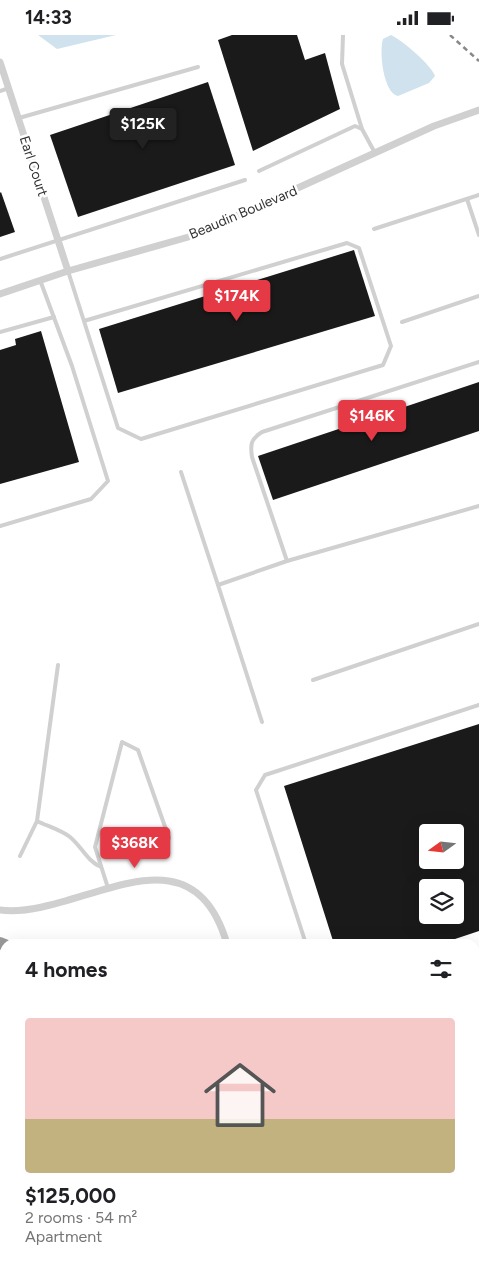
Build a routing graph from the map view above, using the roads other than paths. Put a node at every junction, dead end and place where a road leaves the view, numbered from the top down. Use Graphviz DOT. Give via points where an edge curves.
graph roads {
  1 [pos="343,35"];
  2 [pos="0,62"];
  3 [pos="198,67"];
  4 [pos="9,88"];
  5 [pos="0,91"];
  6 [pos="479,110"];
  7 [pos="19,118"];
  8 [pos="362,129"];
  9 [pos="375,153"];
  10 [pos="260,171"];
  11 [pos="245,180"];
  12 [pos="479,195"];
  13 [pos="467,199"];
  14 [pos="374,229"];
  15 [pos="479,235"];
  16 [pos="58,240"];
  17 [pos="0,259"];
  18 [pos="68,271"];
  19 [pos="40,280"];
  20 [pos="0,294"];
  21 [pos="479,296"];
  22 [pos="54,317"];
  23 [pos="84,321"];
  24 [pos="402,322"];
  25 [pos="0,332"];
  26 [pos="479,362"];
  27 [pos="181,472"];
  28 [pos="479,506"];
  29 [pos="0,526"];
  30 [pos="287,561"];
  31 [pos="218,585"];
  32 [pos="479,624"];
  33 [pos="58,665"];
  34 [pos="313,680"];
  35 [pos="479,705"];
  36 [pos="262,723"];
  37 [pos="37,821"];
  38 [pos="169,838"];
  39 [pos="20,856"];
  40 [pos="101,867"];
  41 [pos="108,888"];
  42 [pos="0,911"];
  43 [pos="225,939"];
  44 [pos="304,939"];
  1 -- 8 [label="lane" via="342,64"];
  2 -- 4 [label="street, Earl Court"];
  3 -- 7 [label="lane"];
  4 -- 5 [label="lane"];
  4 -- 7 [label="street, Earl Court"];
  6 -- 9 [label="street, Beaudin Boulevard"];
  7 -- 16 [label="street, Earl Court"];
  8 -- 9 [label="lane"];
  8 -- 10 [label="lane" via="355,126"];
  9 -- 18 [label="street, Beaudin Boulevard" via="192,236"];
  11 -- 16 [label="lane"];
  12 -- 13 [label="lane"];
  13 -- 14 [label="lane"];
  13 -- 15 [label="lane"];
  16 -- 17 [label="lane"];
  16 -- 18 [label="street, Earl Court"];
  18 -- 19 [label="street, Beaudin Boulevard"];
  18 -- 23 [label="lane"];
  19 -- 20 [label="street, Beaudin Boulevard"];
  19 -- 22 [label="lane"];
  21 -- 24 [label="lane"];
  22 -- 25 [label="lane"];
  22 -- 29 [label="lane" via="108,481 91,499"];
  23 -- 23 [label="lane" via="118,428 141,439 383,365 391,346 359,248 347,243"];
  26 -- 30 [label="lane" via="254,437 250,444 252,457"];
  27 -- 31 [label="lane"];
  28 -- 30 [label="lane"];
  30 -- 31 [label="lane"];
  31 -- 36 [label="lane"];
  32 -- 34 [label="lane"];
  33 -- 37 [label="lane"];
  35 -- 44 [label="lane" via="264,775 256,790"];
  37 -- 39 [label="lane"];
  37 -- 40 [label="lane" via="68,835 91,862"];
  38 -- 40 [label="lane" via="138,750 122,742 95,847"];
  40 -- 41 [label="lane"];
  41 -- 42 [label="street" via="28,911"];
  41 -- 43 [label="street" via="151,879 190,889 213,911"];
}
